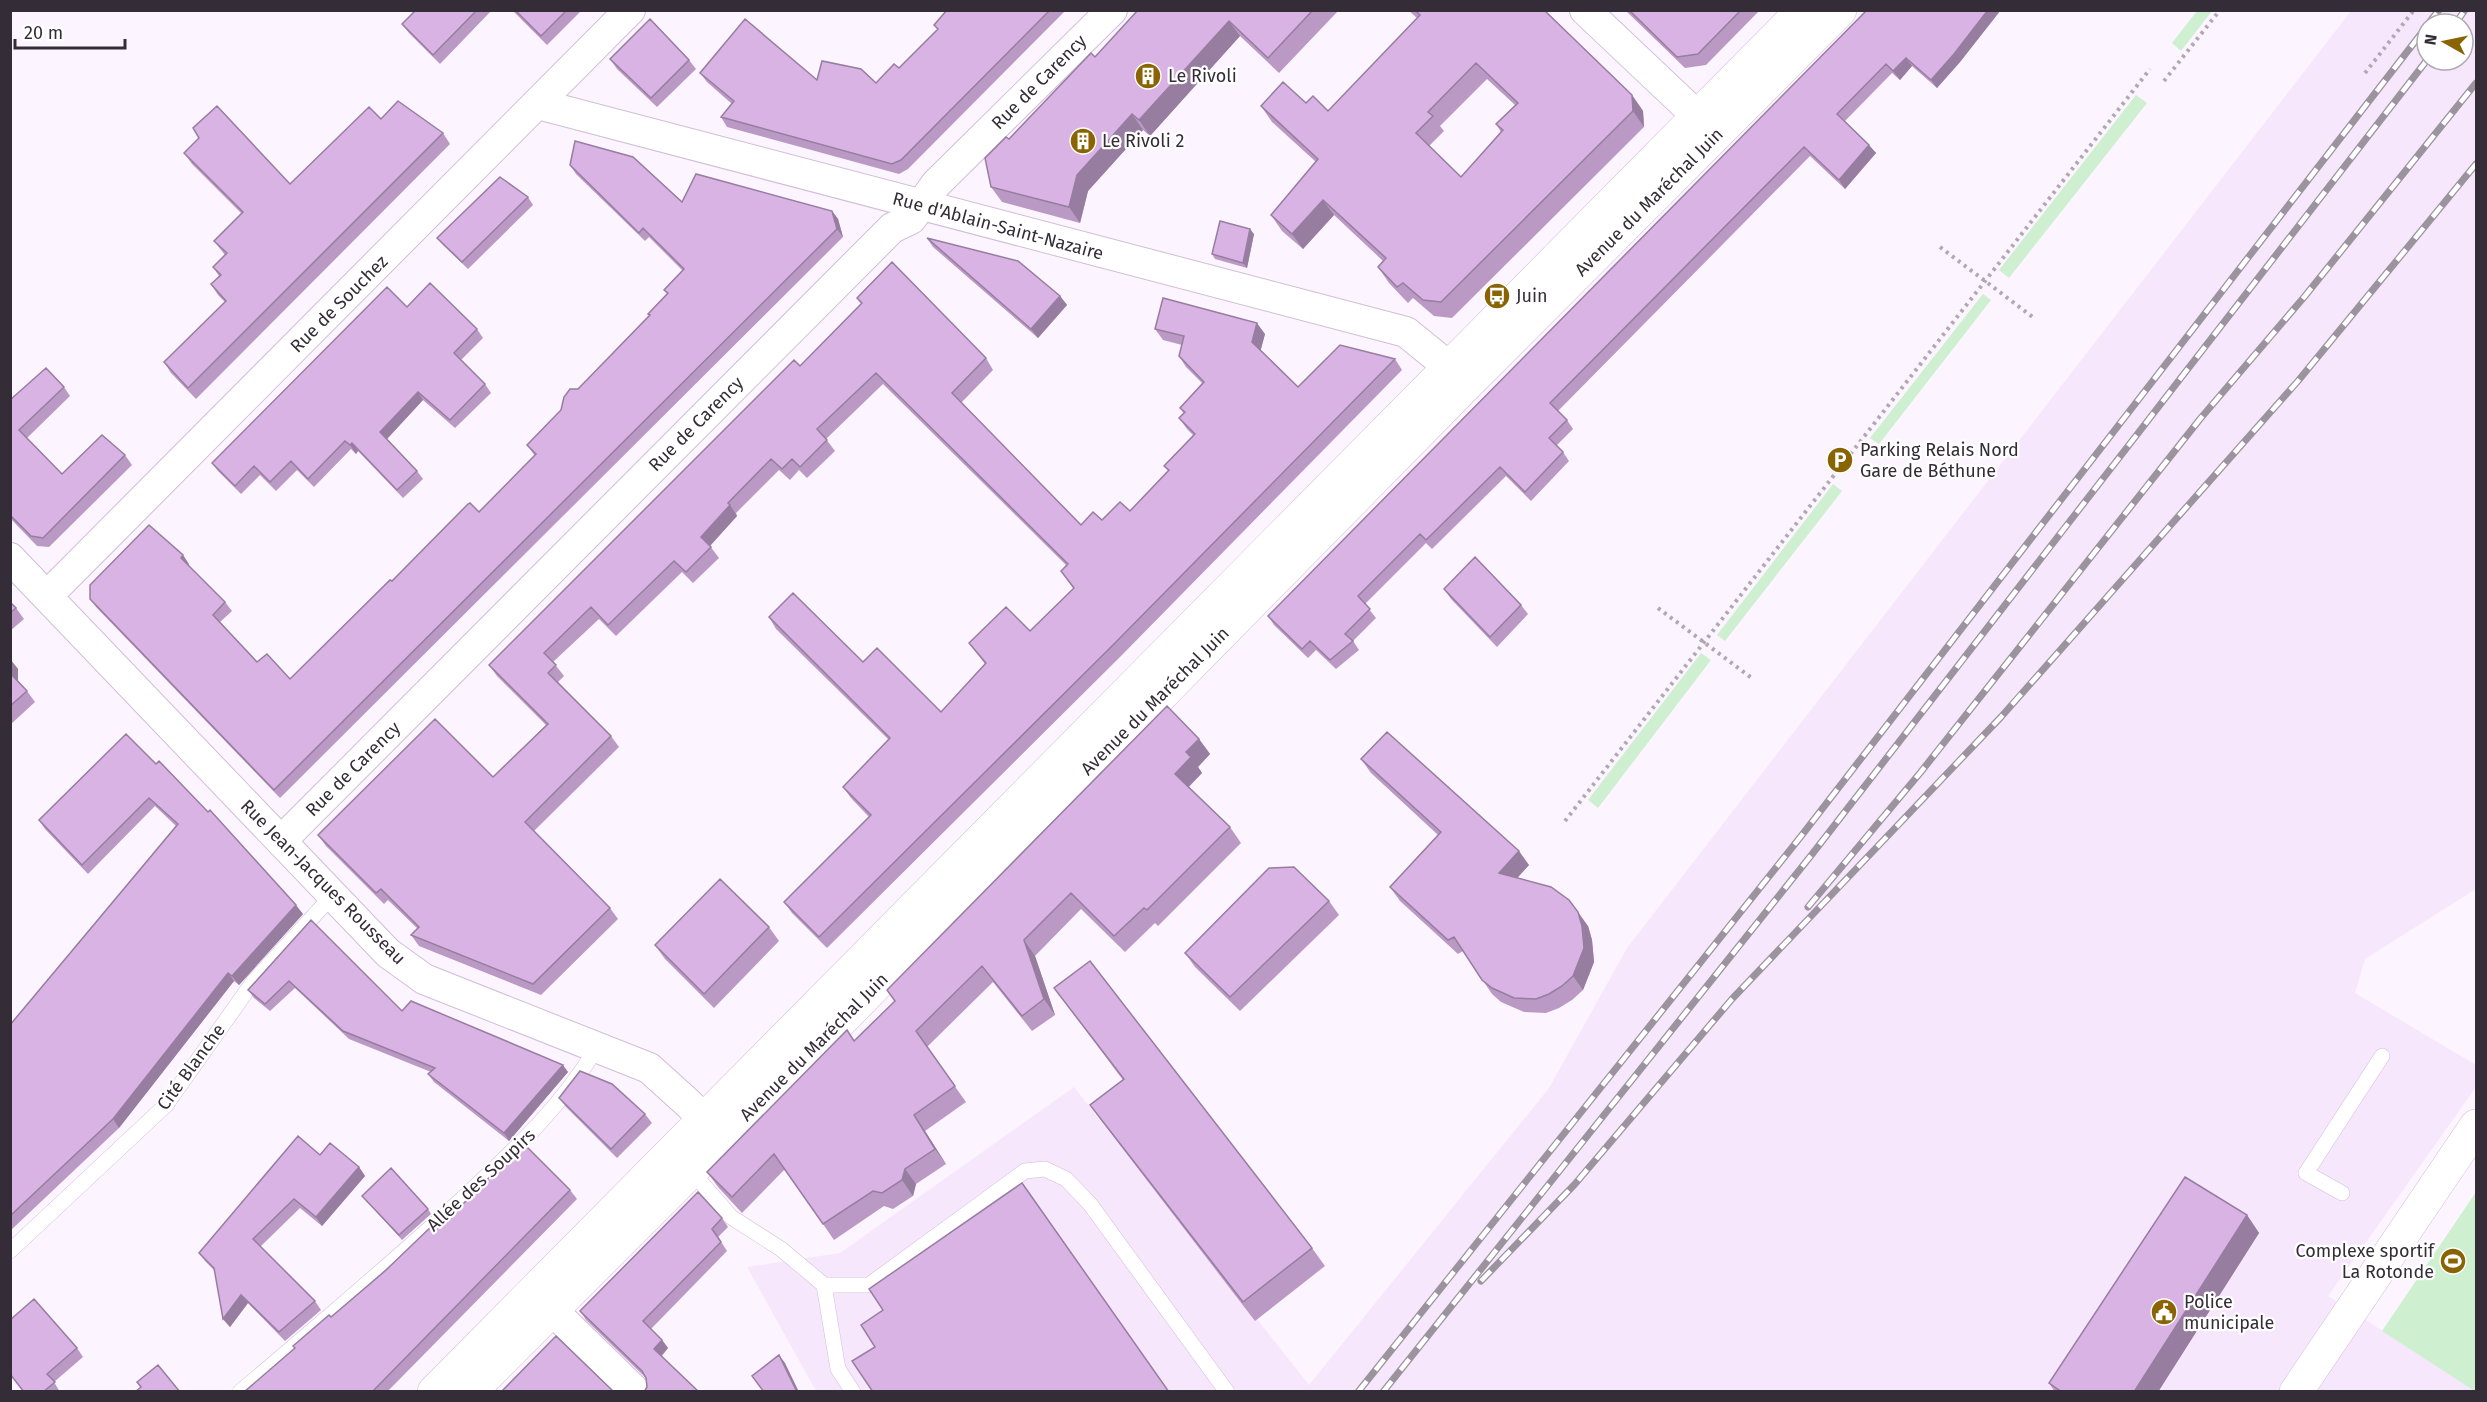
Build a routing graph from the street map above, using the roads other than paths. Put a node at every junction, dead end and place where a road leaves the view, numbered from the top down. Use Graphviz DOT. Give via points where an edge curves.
graph roads {
  1 [pos="630,10"];
  2 [pos="1112,10"];
  3 [pos="1585,10"];
  4 [pos="1803,10"];
  5 [pos="1840,10"];
  6 [pos="537,104"];
  7 [pos="1707,125"];
  8 [pos="921,206"];
  9 [pos="1457,377"];
  10 [pos="10,558"];
  11 [pos="47,596"];
  12 [pos="281,841"];
  13 [pos="333,895"];
  14 [pos="597,1047"];
  15 [pos="2382,1056"];
  16 [pos="2476,1126"];
  17 [pos="712,1131"];
  18 [pos="691,1171"];
  19 [pos="2342,1193"];
  20 [pos="10,1251"];
  21 [pos="824,1285"];
  22 [pos="551,1309"];
  23 [pos="240,1392"];
  24 [pos="434,1392"];
  25 [pos="470,1392"];
  26 [pos="636,1392"];
  27 [pos="853,1392"];
  28 [pos="1227,1392"];
  29 [pos="2296,1392"];
  1 -- 6 [label="street, Rue de Souchez"];
  2 -- 8 [label="street, Rue de Carency" via="936,184"];
  3 -- 7 [label="street"];
  4 -- 7 [label="main road, Avenue du Maréchal Juin"];
  5 -- 7 [label="main road, Avenue du Maréchal Juin"];
  6 -- 8 [label="street, Rue d'Ablain-Saint-Nazaire"];
  6 -- 11 [label="street, Rue de Souchez"];
  7 -- 9 [label="main road, Avenue du Maréchal Juin"];
  8 -- 9 [label="street, Rue d'Ablain-Saint-Nazaire" via="1406,332"];
  8 -- 12 [label="street, Rue de Carency" via="911,219 892,228"];
  9 -- 17 [label="main road, Avenue du Maréchal Juin"];
  10 -- 11 [label="street, Rue Jean-Jacques Rousseau"];
  11 -- 12 [label="street, Rue Jean-Jacques Rousseau"];
  12 -- 13 [label="street, Rue Jean-Jacques Rousseau"];
  13 -- 14 [label="street, Rue Jean-Jacques Rousseau" via="388,953 424,979"];
  13 -- 20 [label="lane, Cité Blanche" via="253,982 166,1106"];
  14 -- 17 [label="street, Rue Jean-Jacques Rousseau" via="649,1068"];
  14 -- 23 [label="lane, Allée des Soupirs" via="578,1079 528,1137 412,1245"];
  15 -- 19 [label="lane" via="2306,1173"];
  16 -- 29 [label="main road"];
  17 -- 18 [label="main road, Avenue du Maréchal Juin"];
  17 -- 24 [label="main road, Avenue du Maréchal Juin"];
  18 -- 21 [label="lane" via="731,1217 781,1248"];
  18 -- 22 [label="main road, Avenue du Maréchal Juin"];
  21 -- 27 [label="lane" via="838,1370"];
  21 -- 28 [label="lane" via="869,1285 1025,1171 1045,1169 1066,1179 1090,1204"];
  22 -- 25 [label="main road, Avenue du Maréchal Juin"];
  22 -- 26 [label="street"];
}
